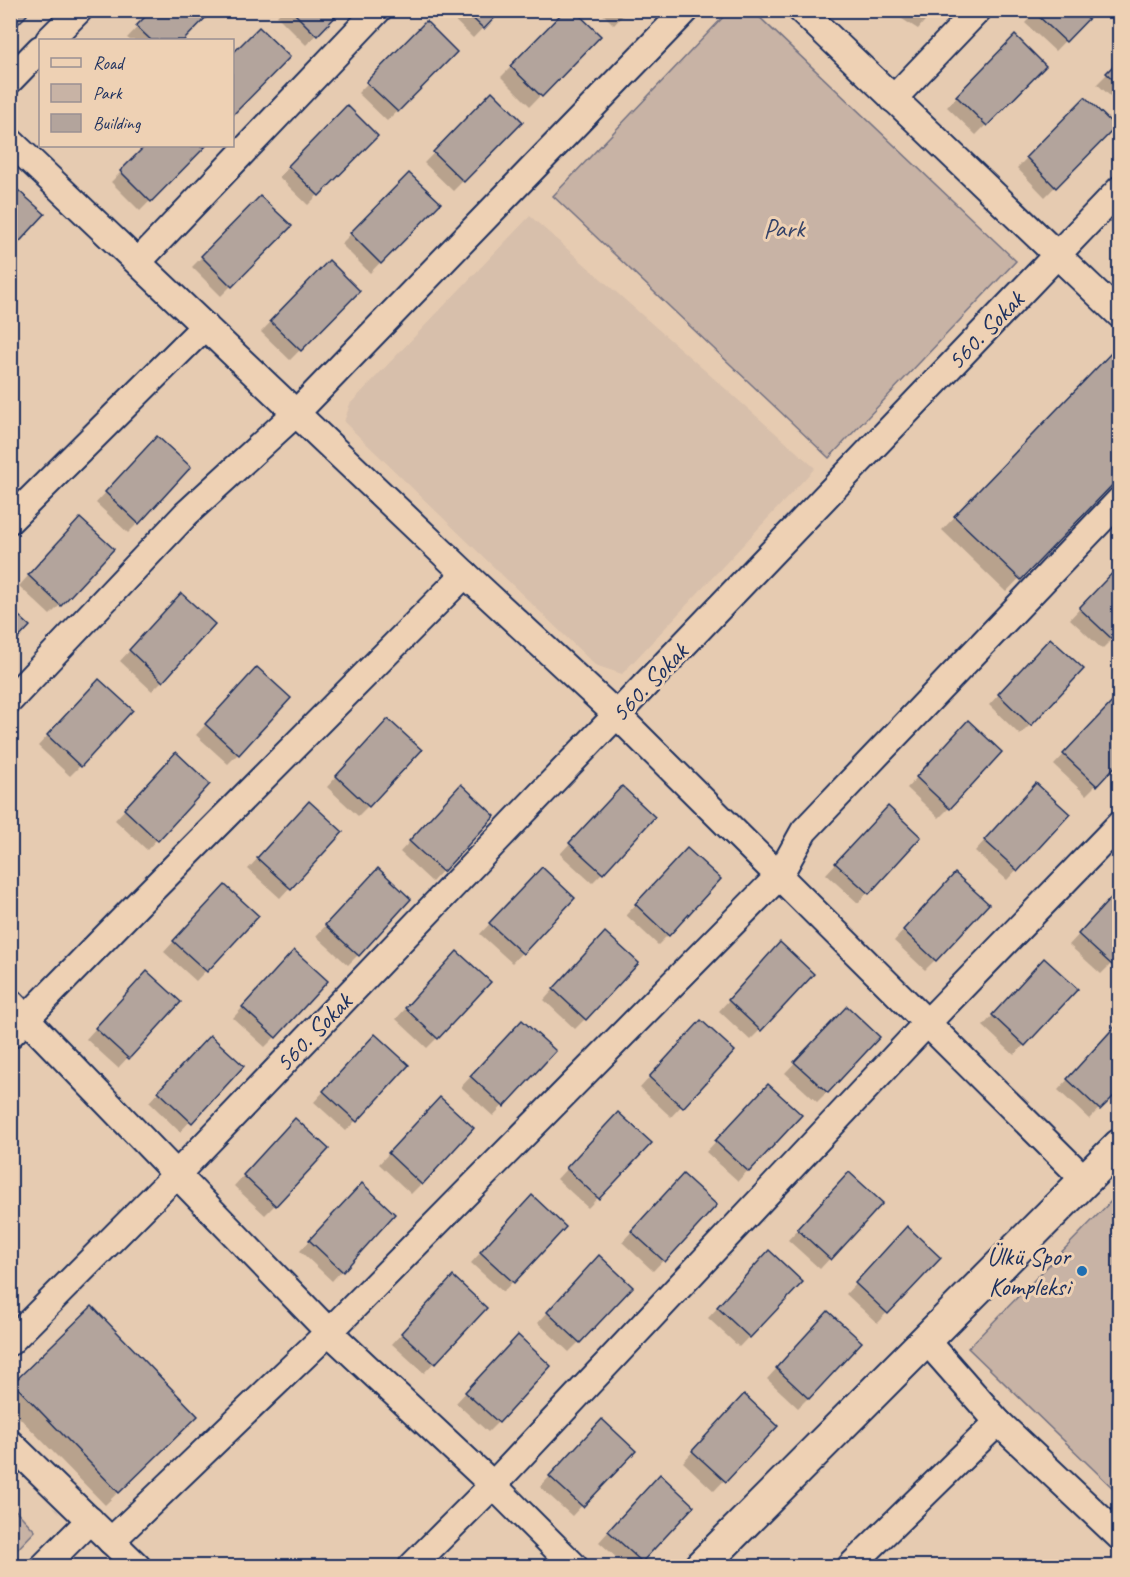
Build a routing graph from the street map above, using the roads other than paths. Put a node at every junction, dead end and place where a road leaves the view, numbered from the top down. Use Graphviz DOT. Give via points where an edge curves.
graph roads {
  1 [pos="79,10"];
  2 [pos="378,10"];
  3 [pos="686,10"];
  4 [pos="801,10"];
  5 [pos="978,10"];
  6 [pos="50,39"];
  7 [pos="39,50"];
  8 [pos="10,80"];
  9 [pos="894,99"];
  10 [pos="10,141"];
  11 [pos="1119,189"];
  12 [pos="1057,255"];
  13 [pos="138,262"];
  14 [pos="1119,315"];
  15 [pos="205,326"];
  16 [pos="296,412"];
  17 [pos="1119,500"];
  18 [pos="10,520"];
  19 [pos="465,574"];
  20 [pos="10,700"];
  21 [pos="617,716"];
  22 [pos="1119,824"];
  23 [pos="779,876"];
  24 [pos="16,1018"];
  25 [pos="927,1023"];
  26 [pos="1119,1145"];
  27 [pos="178,1173"];
  28 [pos="1085,1180"];
  29 [pos="329,1332"];
  30 [pos="926,1340"];
  31 [pos="10,1342"];
  32 [pos="999,1422"];
  33 [pos="10,1443"];
  34 [pos="492,1485"];
  35 [pos="90,1520"];
  36 [pos="1119,1537"];
  37 [pos="111,1541"];
  38 [pos="44,1566"];
  39 [pos="137,1566"];
  40 [pos="412,1566"];
  41 [pos="574,1566"];
  42 [pos="701,1566"];
  43 [pos="851,1566"];
  1 -- 6 [label="street"];
  2 -- 13 [label="street"];
  3 -- 16 [label="street"];
  4 -- 9 [label="street"];
  5 -- 9 [label="street"];
  7 -- 8 [label="street"];
  9 -- 12 [label="street"];
  10 -- 13 [label="street"];
  11 -- 12 [label="street, 560. Sokak"];
  12 -- 14 [label="street"];
  12 -- 21 [label="street, 560. Sokak"];
  13 -- 15 [label="street"];
  15 -- 16 [label="street"];
  15 -- 18 [label="street"];
  16 -- 19 [label="street"];
  16 -- 20 [label="street" via="186,514"];
  17 -- 23 [label="street" via="804,831"];
  19 -- 21 [label="street"];
  19 -- 24 [label="street" via="147,894"];
  21 -- 23 [label="street"];
  21 -- 27 [label="street, 560. Sokak"];
  22 -- 25 [label="street"];
  23 -- 25 [label="street"];
  23 -- 29 [label="street"];
  24 -- 27 [label="street"];
  25 -- 28 [label="street"];
  25 -- 34 [label="street"];
  26 -- 28 [label="street"];
  27 -- 29 [label="street"];
  27 -- 31 [label="street, 560. Sokak"];
  28 -- 30 [label="street"];
  29 -- 34 [label="street"];
  29 -- 37 [label="street"];
  30 -- 32 [label="street"];
  30 -- 42 [label="street"];
  32 -- 36 [label="street"];
  32 -- 43 [label="street"];
  33 -- 35 [label="street"];
  34 -- 40 [label="street"];
  34 -- 41 [label="street"];
  35 -- 37 [label="street"];
  35 -- 38 [label="street"];
  37 -- 39 [label="street"];
}
